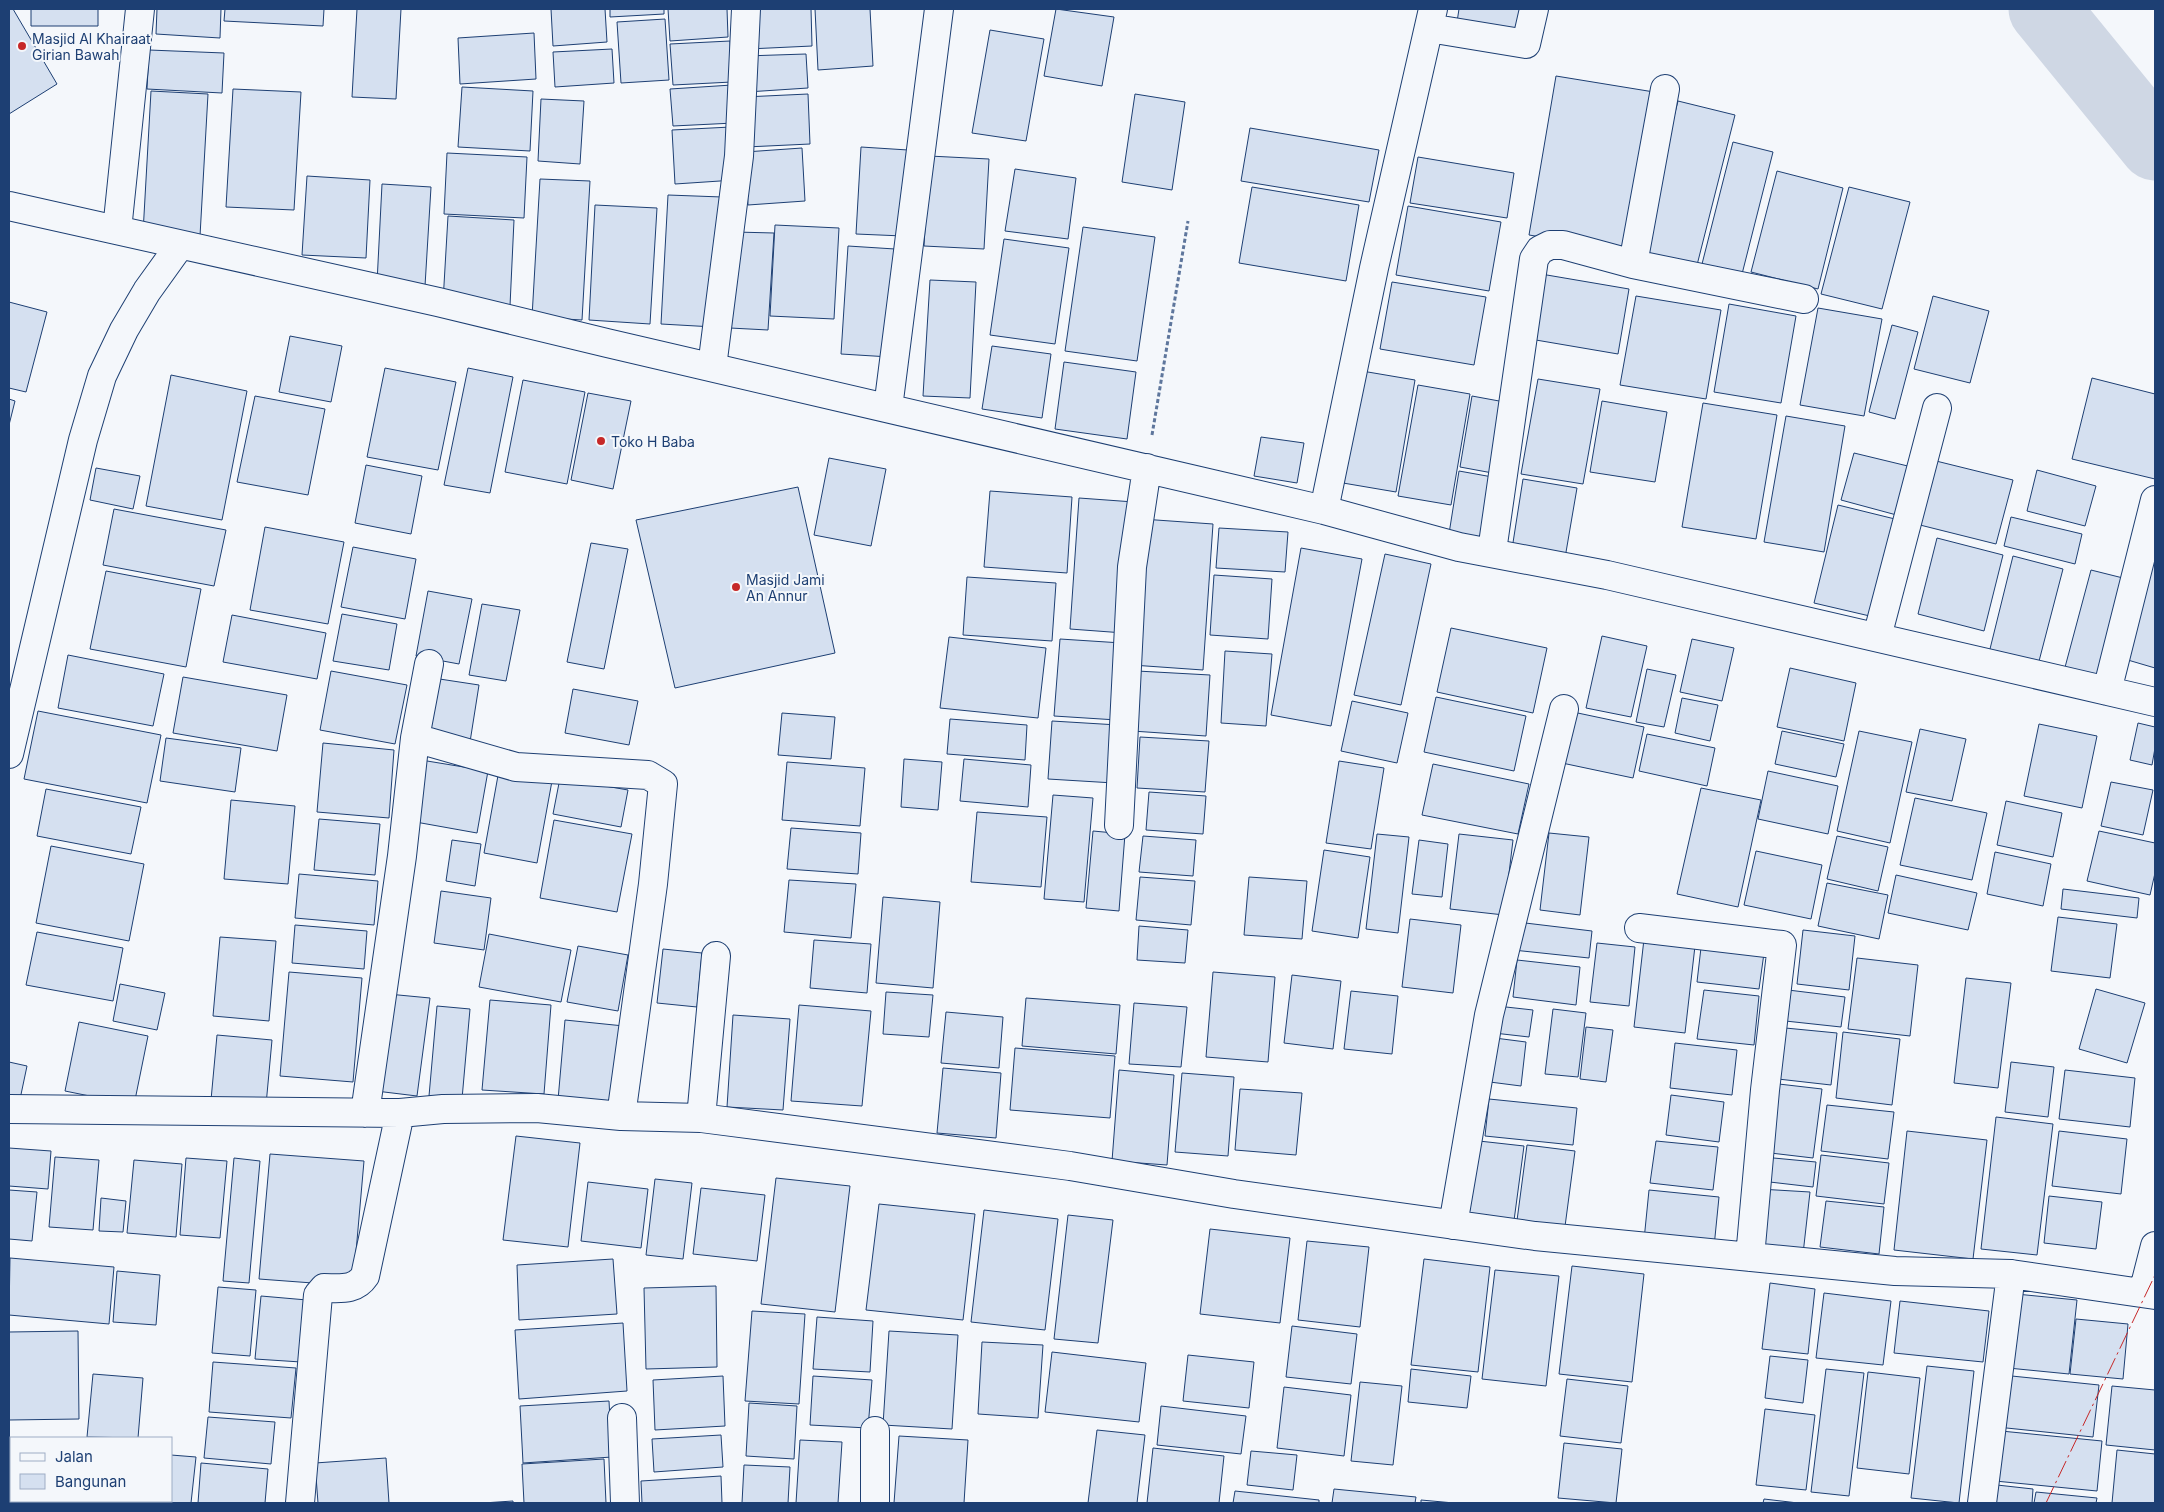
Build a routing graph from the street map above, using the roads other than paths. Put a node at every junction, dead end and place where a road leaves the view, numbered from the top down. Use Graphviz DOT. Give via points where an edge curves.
graph roads {
  1 [pos="140,9"];
  2 [pos="746,9"];
  3 [pos="939,9"];
  4 [pos="1534,9"];
  5 [pos="1431,18"];
  6 [pos="1666,89"];
  7 [pos="9,206"];
  8 [pos="117,230"];
  9 [pos="180,244"];
  10 [pos="1633,264"];
  11 [pos="1804,299"];
  12 [pos="712,367"];
  13 [pos="888,408"];
  14 [pos="1936,408"];
  15 [pos="1147,468"];
  16 [pos="2155,500"];
  17 [pos="1324,510"];
  18 [pos="1492,552"];
  19 [pos="1877,637"];
  20 [pos="429,664"];
  21 [pos="2107,691"];
  22 [pos="2155,702"];
  23 [pos="1564,709"];
  24 [pos="415,738"];
  25 [pos="9,754"];
  26 [pos="1120,825"];
  27 [pos="1640,928"];
  28 [pos="716,956"];
  29 [pos="9,1110"];
  30 [pos="366,1113"];
  31 [pos="400,1113"];
  32 [pos="621,1116"];
  33 [pos="701,1118"];
  34 [pos="1453,1225"];
  35 [pos="2155,1246"];
  36 [pos="1750,1257"];
  37 [pos="2011,1274"];
  38 [pos="2149,1294"];
  39 [pos="622,1418"];
  40 [pos="875,1431"];
  41 [pos="300,1503"];
  42 [pos="625,1503"];
  43 [pos="875,1503"];
  44 [pos="1982,1503"];
  1 -- 8 [label="street"];
  2 -- 12 [label="street" via="738,156"];
  3 -- 13 [label="street"];
  4 -- 5 [label="street" via="1526,44"];
  5 -- 17 [label="street" via="1374,268"];
  6 -- 10 [label="street"];
  7 -- 8 [label="street"];
  8 -- 9 [label="street"];
  9 -- 12 [label="street"];
  9 -- 25 [label="street" via="147,291 102,376 83,440"];
  10 -- 11 [label="street"];
  10 -- 18 [label="street" via="1550,244 1534,258"];
  12 -- 13 [label="street"];
  13 -- 15 [label="street"];
  14 -- 19 [label="street"];
  15 -- 17 [label="street"];
  15 -- 26 [label="street" via="1132,567"];
  16 -- 21 [label="street"];
  17 -- 18 [label="street" via="1459,547"];
  18 -- 19 [label="street" via="1606,574"];
  19 -- 21 [label="street"];
  20 -- 24 [label="street"];
  21 -- 22 [label="street"];
  23 -- 34 [label="street" via="1486,1031"];
  24 -- 30 [label="street"];
  24 -- 32 [label="street" via="516,767 648,775 663,784 653,884"];
  27 -- 36 [label="street" via="1782,945"];
  28 -- 33 [label="street"];
  29 -- 30 [label="street"];
  30 -- 31 [label="street"];
  31 -- 32 [label="street" via="537,1108"];
  31 -- 41 [label="street" via="365,1276 359,1285 324,1288 318,1295"];
  32 -- 33 [label="street"];
  33 -- 34 [label="street" via="1070,1166 1234,1194"];
  34 -- 36 [label="street"];
  35 -- 38 [label="street"];
  36 -- 37 [label="street" via="1894,1271"];
  37 -- 38 [label="street"];
  37 -- 44 [label="street"];
  39 -- 42 [label="street"];
  40 -- 43 [label="street"];
}
